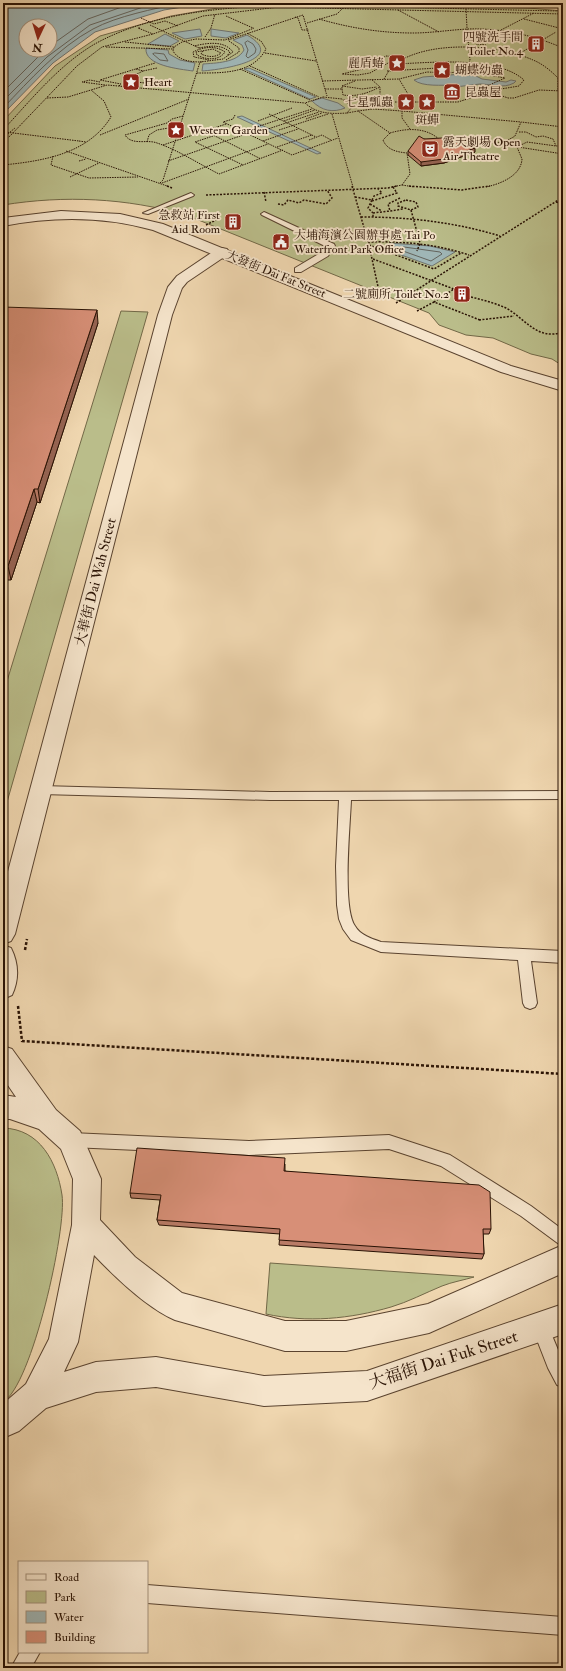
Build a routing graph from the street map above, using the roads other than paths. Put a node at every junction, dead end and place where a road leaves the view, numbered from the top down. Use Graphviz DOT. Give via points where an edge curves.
graph roads {
  1 [pos="190,195"];
  2 [pos="3,213"];
  3 [pos="146,213"];
  4 [pos="264,214"];
  5 [pos="3,222"];
  6 [pos="212,236"];
  7 [pos="298,270"];
  8 [pos="499,352"];
  9 [pos="512,357"];
  10 [pos="549,368"];
  11 [pos="563,386"];
  12 [pos="41,790"];
  13 [pos="563,795"];
  14 [pos="346,796"];
  15 [pos="3,934"];
  16 [pos="3,955"];
  17 [pos="524,955"];
  18 [pos="563,957"];
  19 [pos="10,996"];
  20 [pos="530,1003"];
  21 [pos="3,1057"];
  22 [pos="3,1107"];
  23 [pos="47,1119"];
  24 [pos="71,1140"];
  25 [pos="86,1225"];
  26 [pos="563,1239"];
  27 [pos="563,1259"];
  28 [pos="551,1323"];
  29 [pos="563,1379"];
  30 [pos="37,1394"];
  31 [pos="3,1423"];
  32 [pos="148,1594"];
  33 [pos="563,1626"];
  34 [pos="30,1653"];
  35 [pos="20,1668"];
  1 -- 3 [label="lane"];
  2 -- 3 [label="street, 大發街 Dai Fat Street" via="46,206 88,205"];
  3 -- 6 [label="street, 大發街 Dai Fat Street"];
  4 -- 7 [label="lane" via="331,246 325,254"];
  5 -- 6 [label="street, 大發街 Dai Fat Street" via="86,214 115,217"];
  6 -- 7 [label="street, 大發街 Dai Fat Street"];
  6 -- 11 [label="street, 大發街 Dai Fat Street" via="506,369"];
  6 -- 12 [label="street, 大華街 Dai Wah Street" via="175,287 165,315"];
  7 -- 8 [label="street, 大發街 Dai Fat Street"];
  9 -- 10 [label="street"];
  12 -- 14 [label="lane"];
  12 -- 15 [label="street, 大華街 Dai Wah Street"];
  13 -- 14 [label="lane"];
  14 -- 17 [label="lane" via="342,908 348,928 359,939 381,947"];
  16 -- 19 [label="street"];
  17 -- 18 [label="lane"];
  17 -- 20 [label="lane"];
  21 -- 23 [label="street"];
  22 -- 23 [label="street"];
  23 -- 24 [label="street"];
  24 -- 25 [label="street" via="87,1179"];
  24 -- 26 [label="lane" via="249,1148 389,1142 445,1160 526,1211"];
  25 -- 27 [label="street" via="124,1267 175,1305 285,1336 346,1336 429,1318"];
  25 -- 30 [label="street" via="63,1342"];
  28 -- 29 [label="lane" via="554,1362"];
  28 -- 30 [label="street, 大福街 Dai Fuk Street" via="367,1386 264,1391 156,1372 96,1378"];
  30 -- 31 [label="street"];
  32 -- 33 [label="lane"];
  34 -- 35 [label="lane"];
}
